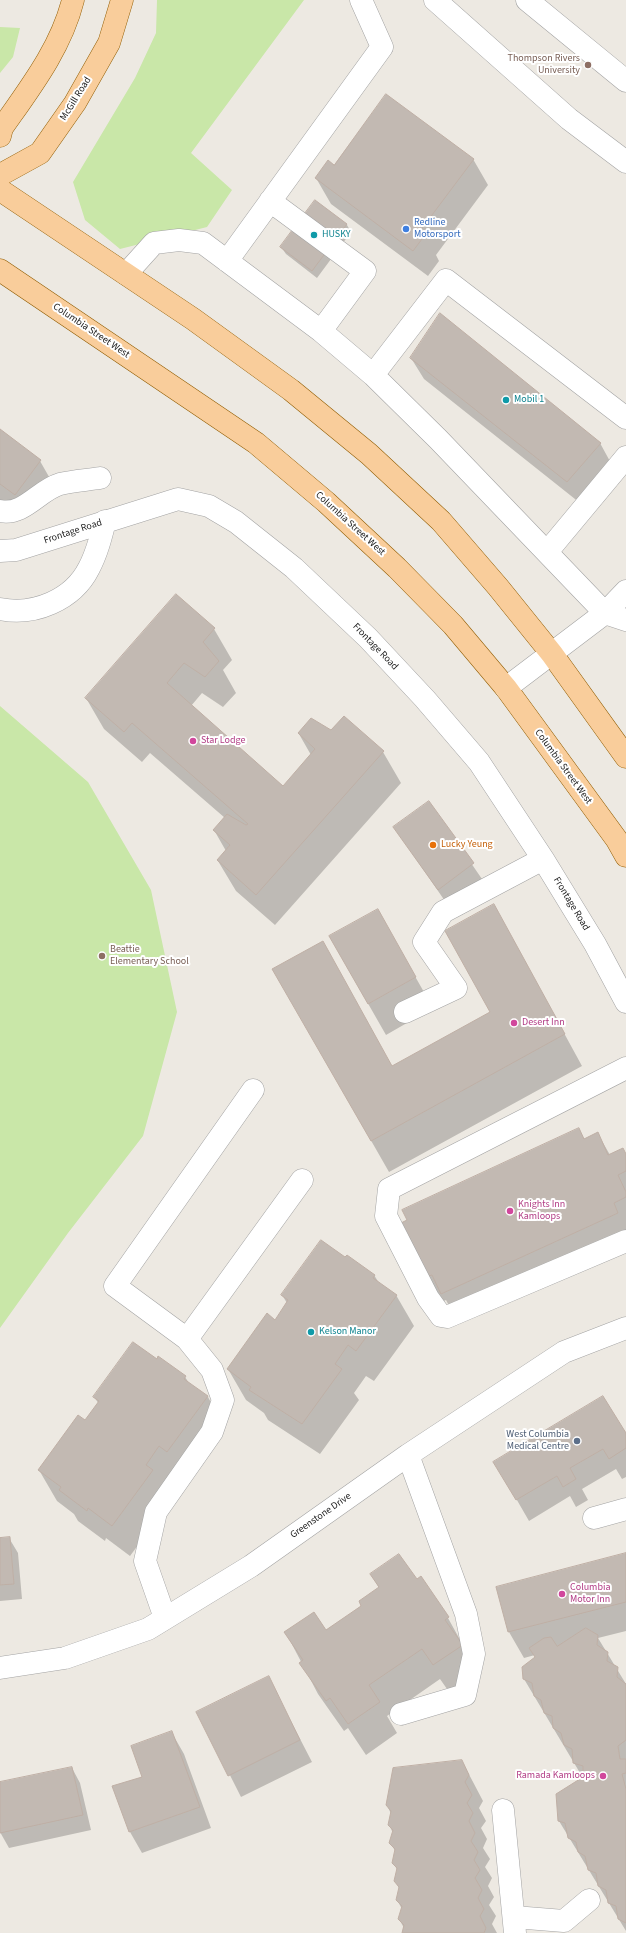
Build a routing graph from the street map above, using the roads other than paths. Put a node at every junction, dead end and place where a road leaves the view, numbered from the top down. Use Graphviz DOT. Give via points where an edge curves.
graph roads {
  1 [pos="74,0"];
  2 [pos="122,0"];
  3 [pos="361,0"];
  4 [pos="435,0"];
  5 [pos="527,0"];
  6 [pos="626,81"];
  7 [pos="0,136"];
  8 [pos="626,162"];
  9 [pos="0,175"];
  10 [pos="0,190"];
  11 [pos="270,201"];
  12 [pos="227,261"];
  13 [pos="0,270"];
  14 [pos="126,274"];
  15 [pos="321,331"];
  16 [pos="373,376"];
  17 [pos="626,418"];
  18 [pos="626,457"];
  19 [pos="100,478"];
  20 [pos="0,511"];
  21 [pos="105,521"];
  22 [pos="0,551"];
  23 [pos="547,552"];
  24 [pos="626,591"];
  25 [pos="0,608"];
  26 [pos="605,613"];
  27 [pos="626,620"];
  28 [pos="552,654"];
  29 [pos="506,688"];
  30 [pos="626,757"];
  31 [pos="626,856"];
  32 [pos="543,859"];
  33 [pos="626,1002"];
  34 [pos="405,1012"];
  35 [pos="626,1068"];
  36 [pos="253,1090"];
  37 [pos="302,1180"];
  38 [pos="626,1241"];
  39 [pos="626,1328"];
  40 [pos="188,1338"];
  41 [pos="408,1455"];
  42 [pos="626,1509"];
  43 [pos="594,1518"];
  44 [pos="165,1618"];
  45 [pos="0,1668"];
  46 [pos="401,1714"];
  47 [pos="503,1810"];
  48 [pos="589,1900"];
  49 [pos="515,1925"];
  1 -- 7 [label="main road" via="68,21 36,80 2,128"];
  2 -- 9 [label="main road, McGill Road" via="110,43 75,103 40,153"];
  3 -- 11 [label="street" via="382,47"];
  4 -- 8 [label="street" via="569,119"];
  5 -- 6 [label="street"];
  10 -- 14 [label="main road"];
  11 -- 12 [label="street"];
  11 -- 15 [label="street" via="366,271"];
  12 -- 14 [label="street" via="203,243 179,240 154,243"];
  12 -- 15 [label="street"];
  13 -- 29 [label="main road, Columbia Street West" via="256,443 326,502 397,568 453,625"];
  14 -- 28 [label="main road" via="291,390 370,454 441,521"];
  15 -- 16 [label="street"];
  16 -- 17 [label="street" via="446,280"];
  16 -- 23 [label="street" via="438,438"];
  18 -- 23 [label="street"];
  19 -- 20 [label="street" via="59,484 18,509"];
  21 -- 22 [label="street, Frontage Road" via="16,550"];
  21 -- 25 [label="street" via="89,570 72,590 61,599 36,608 22,611"];
  21 -- 32 [label="street, Frontage Road" via="178,499 209,506 236,522 326,597 425,699 478,762"];
  23 -- 26 [label="street"];
  24 -- 26 [label="street"];
  26 -- 27 [label="street"];
  26 -- 28 [label="street"];
  28 -- 29 [label="street"];
  28 -- 30 [label="main road"];
  29 -- 31 [label="main road, Columbia Street West" via="618,840"];
  32 -- 33 [label="street, Frontage Road" via="595,944"];
  32 -- 34 [label="street" via="444,912 424,942 456,988"];
  35 -- 38 [label="street" via="389,1189 386,1216 428,1298 441,1316 447,1317"];
  36 -- 40 [label="street" via="115,1286"];
  37 -- 40 [label="street"];
  39 -- 41 [label="street, Greenstone Drive" via="564,1352"];
  40 -- 44 [label="street" via="212,1370 223,1400 212,1432 156,1512 145,1561"];
  41 -- 44 [label="street, Greenstone Drive" via="251,1566"];
  41 -- 46 [label="street" via="466,1614 474,1654 465,1695"];
  42 -- 43 [label="street"];
  44 -- 45 [label="street, Greenstone Drive" via="148,1629 64,1658"];
  47 -- 49 [label="street"];
  48 -- 49 [label="street" via="564,1921"];
}
